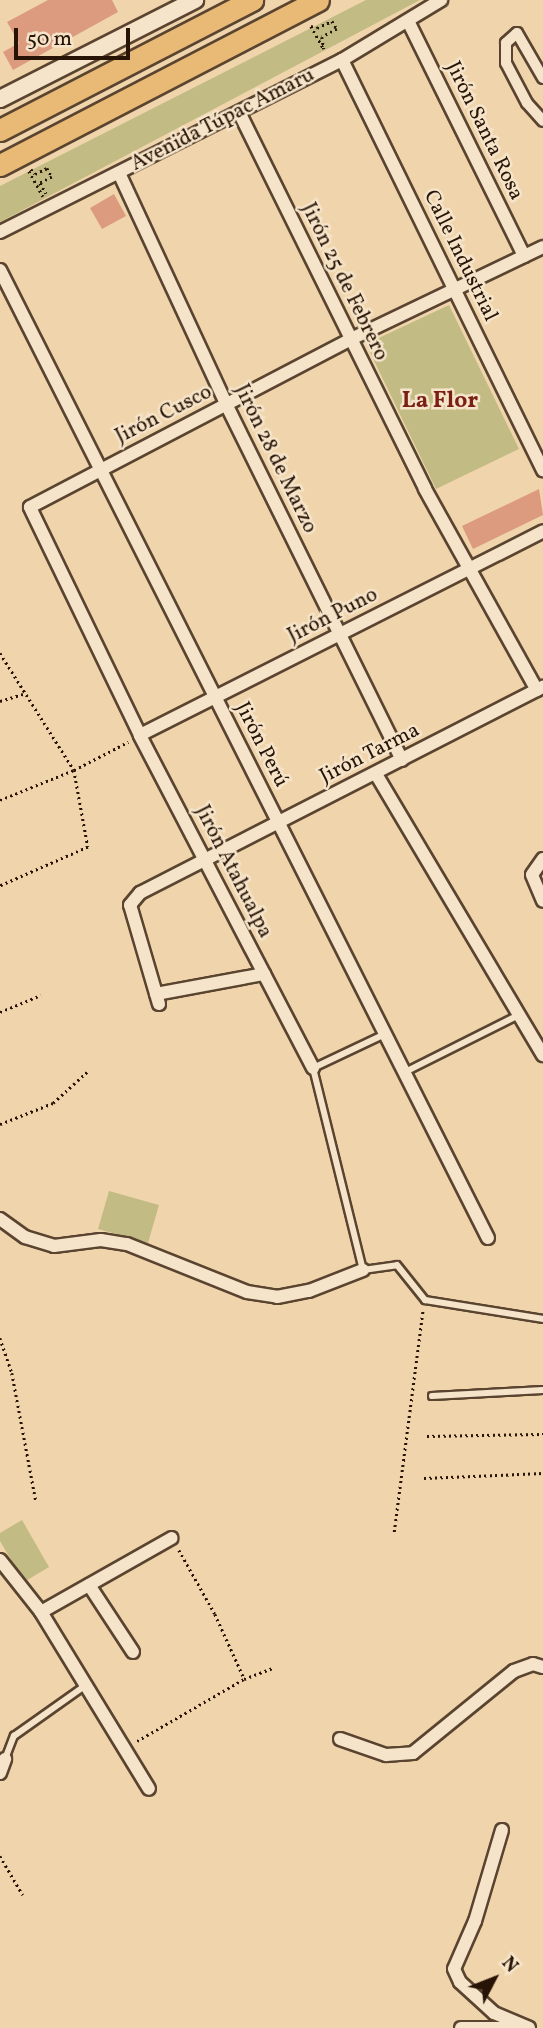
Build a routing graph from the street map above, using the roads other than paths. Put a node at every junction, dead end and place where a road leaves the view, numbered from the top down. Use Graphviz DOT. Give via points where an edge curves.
graph roads {
  1 [pos="195,0"];
  2 [pos="252,0"];
  3 [pos="318,0"];
  4 [pos="441,0"];
  5 [pos="409,23"];
  6 [pos="342,60"];
  7 [pos="543,78"];
  8 [pos="0,99"];
  9 [pos="239,112"];
  10 [pos="543,121"];
  11 [pos="0,130"];
  12 [pos="0,165"];
  13 [pos="119,173"];
  14 [pos="0,232"];
  15 [pos="543,247"];
  16 [pos="524,256"];
  17 [pos="0,270"];
  18 [pos="455,290"];
  19 [pos="351,339"];
  20 [pos="226,404"];
  21 [pos="101,470"];
  22 [pos="543,470"];
  23 [pos="30,507"];
  24 [pos="543,531"];
  25 [pos="471,566"];
  26 [pos="340,634"];
  27 [pos="540,689"];
  28 [pos="215,696"];
  29 [pos="140,735"];
  30 [pos="402,760"];
  31 [pos="376,774"];
  32 [pos="279,823"];
  33 [pos="543,859"];
  34 [pos="205,860"];
  35 [pos="543,901"];
  36 [pos="264,974"];
  37 [pos="519,1015"];
  38 [pos="385,1034"];
  39 [pos="543,1055"];
  40 [pos="313,1068"];
  41 [pos="404,1072"];
  42 [pos="0,1219"];
  43 [pos="488,1238"];
  44 [pos="363,1270"];
  45 [pos="543,1319"];
  46 [pos="543,1390"];
  47 [pos="432,1396"];
  48 [pos="172,1538"];
  49 [pos="0,1560"];
  50 [pos="89,1585"];
  51 [pos="41,1612"];
  52 [pos="133,1651"];
  53 [pos="543,1667"];
  54 [pos="87,1685"];
  55 [pos="340,1738"];
  56 [pos="5,1759"];
  57 [pos="0,1773"];
  58 [pos="149,1789"];
  59 [pos="502,1829"];
  60 [pos="461,2028"];
  61 [pos="520,2028"];
  62 [pos="529,2028"];
  1 -- 8 [label="street"];
  2 -- 11 [label="highway"];
  3 -- 12 [label="highway"];
  4 -- 5 [label="street, Avenida Túpac Amaru"];
  5 -- 6 [label="street, Avenida Túpac Amaru"];
  5 -- 16 [label="street, Jirón Santa Rosa"];
  6 -- 9 [label="street, Avenida Túpac Amaru"];
  6 -- 18 [label="street, Calle Industrial"];
  7 -- 10 [label="street" via="517,33 506,43 506,63 527,103"];
  9 -- 13 [label="street, Avenida Túpac Amaru"];
  9 -- 19 [label="street, Jirón 25 de Febrero"];
  13 -- 14 [label="street, Avenida Túpac Amaru"];
  13 -- 20 [label="street, Jirón 28 de Marzo"];
  15 -- 16 [label="street, Jirón Cusco"];
  16 -- 18 [label="street, Jirón Cusco"];
  17 -- 21 [label="street, Jirón Perú"];
  18 -- 19 [label="street, Jirón Cusco"];
  18 -- 22 [label="street, Calle Industrial"];
  19 -- 20 [label="street, Jirón Cusco"];
  19 -- 25 [label="street, Jirón 25 de Febrero" via="427,493"];
  20 -- 21 [label="street, Jirón Cusco"];
  20 -- 26 [label="street, Jirón 28 de Marzo"];
  21 -- 23 [label="street, Jirón Cusco"];
  21 -- 28 [label="street, Jirón Perú"];
  23 -- 29 [label="street, Jirón Atahualpa"];
  24 -- 25 [label="street, Jirón Puno"];
  25 -- 26 [label="street, Jirón Puno"];
  25 -- 27 [label="street, Jirón 25 de Febrero"];
  26 -- 28 [label="street, Jirón Puno"];
  26 -- 30 [label="street, Jirón 28 de Marzo"];
  27 -- 30 [label="street, Jirón Tarma"];
  28 -- 29 [label="street, Jirón Puno"];
  28 -- 32 [label="street, Jirón Perú"];
  29 -- 34 [label="street, Jirón Atahualpa"];
  30 -- 31 [label="street, Jirón Tarma"];
  31 -- 32 [label="street, Jirón Tarma"];
  31 -- 37 [label="street"];
  32 -- 34 [label="street, Jirón Tarma"];
  32 -- 38 [label="street, Jirón Perú"];
  33 -- 35 [label="street" via="532,874"];
  34 -- 36 [label="street, Jirón Atahualpa"];
  34 -- 36 [label="street, Jirón Tarma" via="140,893 130,905 158,999"];
  36 -- 40 [label="street, Jirón Atahualpa"];
  37 -- 39 [label="street"];
  37 -- 41 [label="lane"];
  38 -- 40 [label="lane"];
  38 -- 41 [label="street, Jirón Perú"];
  40 -- 44 [label="lane, Jirón Atahualpa"];
  41 -- 43 [label="street, Jirón Perú"];
  42 -- 44 [label="street" via="25,1237 44,1243 101,1240 127,1244 247,1292 277,1297 309,1291"];
  44 -- 45 [label="lane" via="397,1265 425,1300"];
  46 -- 47 [label="lane"];
  48 -- 50 [label="street"];
  49 -- 51 [label="street"];
  50 -- 51 [label="street"];
  50 -- 52 [label="street"];
  51 -- 54 [label="street"];
  53 -- 55 [label="street" via="534,1664 514,1671 413,1753 386,1755"];
  54 -- 56 [label="lane" via="14,1736"];
  54 -- 58 [label="street"];
  56 -- 57 [label="street"];
  59 -- 62 [label="street" via="475,1921 454,1969 460,1982 494,2013"];
  60 -- 61 [label="street"];
}
